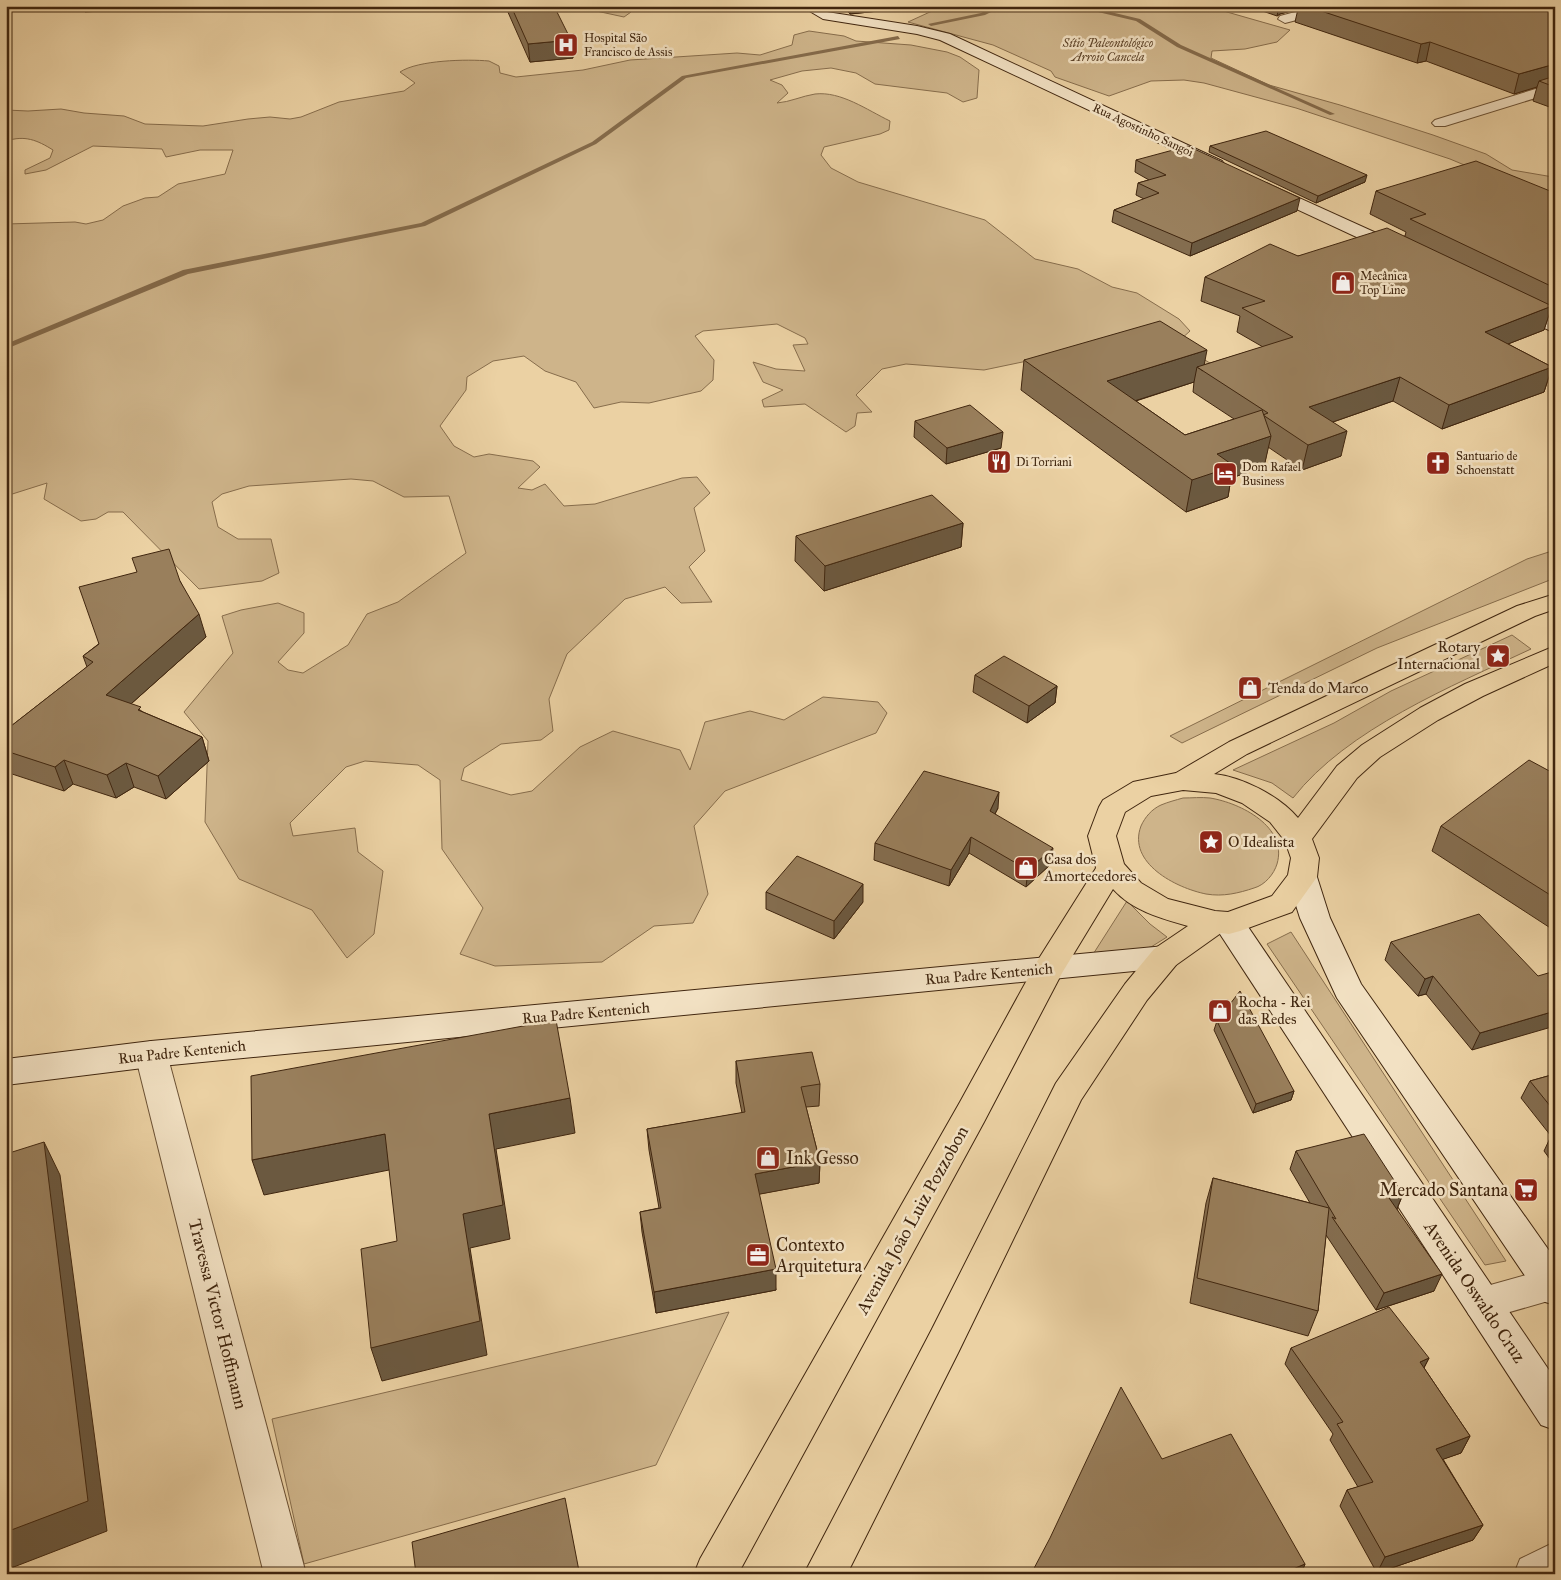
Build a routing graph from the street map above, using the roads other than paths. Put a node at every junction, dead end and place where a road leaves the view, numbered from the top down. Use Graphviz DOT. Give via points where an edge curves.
graph roads {
  1 [pos="807,6"];
  2 [pos="1334,6"];
  3 [pos="1285,19"];
  4 [pos="1555,87"];
  5 [pos="1440,123"];
  6 [pos="1230,170"];
  7 [pos="1247,179"];
  8 [pos="1416,258"];
  9 [pos="1504,301"];
  10 [pos="1555,327"];
  11 [pos="1555,601"];
  12 [pos="1555,654"];
  13 [pos="1183,781"];
  14 [pos="1298,838"];
  15 [pos="1111,868"];
  16 [pos="1302,877"];
  17 [pos="1222,922"];
  18 [pos="1165,957"];
  19 [pos="1049,968"];
  20 [pos="151,1054"];
  21 [pos="6,1072"];
  22 [pos="1554,1286"];
  23 [pos="1482,1303"];
  24 [pos="1555,1412"];
  25 [pos="1555,1563"];
  26 [pos="285,1574"];
  27 [pos="715,1574"];
  28 [pos="826,1574"];
  29 [pos="1535,1574"];
  1 -- 6 [label="street, Rua Agostinho Sangoi" via="823,15 917,30 958,43"];
  2 -- 3 [label="street"];
  4 -- 5 [label="street"];
  7 -- 8 [label="street"];
  9 -- 10 [label="street"];
  11 -- 13 [label="main road" via="1518,615 1238,748"];
  12 -- 14 [label="main road" via="1436,710 1371,751 1347,772"];
  13 -- 14 [label="main road" via="1219,784 1252,796 1280,815"];
  13 -- 15 [label="main road" via="1142,788 1113,807 1102,836"];
  14 -- 16 [label="main road" via="1305,858"];
  15 -- 17 [label="main road" via="1131,890 1159,907"];
  15 -- 19 [label="main road, Avenida João Luiz Pozzobon"];
  16 -- 17 [label="main road" via="1282,904"];
  16 -- 22 [label="street" via="1315,918 1348,990"];
  17 -- 18 [label="main road"];
  17 -- 23 [label="street, Avenida Oswaldo Cruz"];
  18 -- 19 [label="street, Rua Padre Kentenich"];
  18 -- 28 [label="main road" via="1136,992 1068,1092"];
  19 -- 20 [label="street, Rua Padre Kentenich"];
  19 -- 27 [label="main road, Avenida João Luiz Pozzobon"];
  20 -- 21 [label="street, Rua Padre Kentenich"];
  20 -- 26 [label="street, Travessa Victor Hoffmann"];
  22 -- 23 [label="street"];
  23 -- 24 [label="street, Avenida Oswaldo Cruz"];
  25 -- 29 [label="street"];
}
